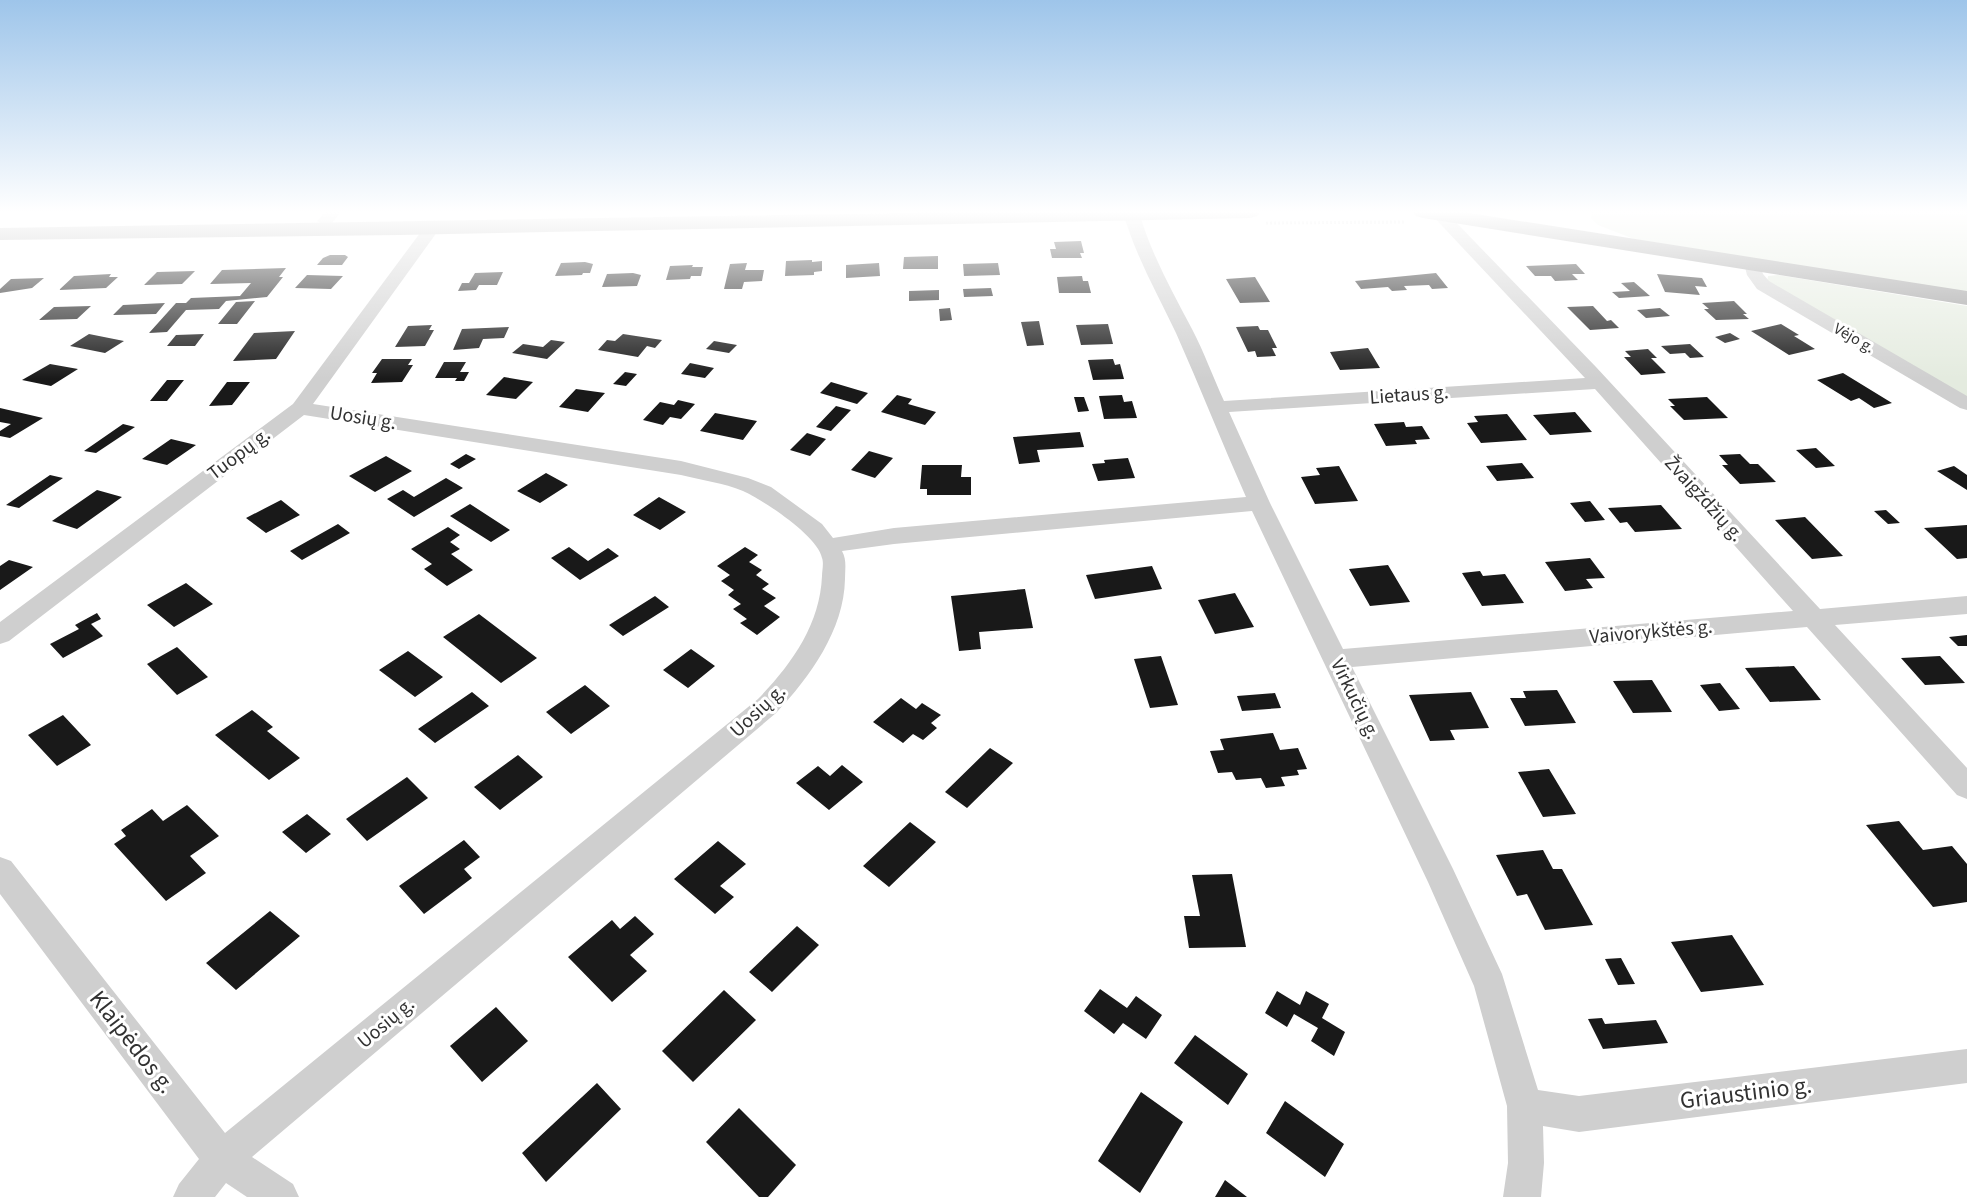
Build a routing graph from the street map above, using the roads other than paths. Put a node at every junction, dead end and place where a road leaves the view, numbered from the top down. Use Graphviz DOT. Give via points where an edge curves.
graph roads {
  1 [pos="403,268"];
  2 [pos="1151,268"];
  3 [pos="1487,268"];
  4 [pos="1753,268"];
  5 [pos="1782,268"];
  6 [pos="1967,298"];
  7 [pos="1600,383"];
  8 [pos="1967,404"];
  9 [pos="1217,407"];
  10 [pos="300,408"];
  11 [pos="1259,503"];
  12 [pos="828,546"];
  13 [pos="1967,605"];
  14 [pos="1812,618"];
  15 [pos="0,635"];
  16 [pos="1335,659"];
  17 [pos="1967,787"];
  18 [pos="0,870"];
  19 [pos="1967,1066"];
  20 [pos="1524,1106"];
  21 [pos="222,1159"];
  22 [pos="192,1197"];
  23 [pos="280,1197"];
  24 [pos="1522,1197"];
  1 -- 10 [label="street, Tuopų g."];
  2 -- 9 [label="street, Virkučių g."];
  3 -- 7 [label="street, Žvaigždžių g."];
  4 -- 8 [label="street, Vėjo g." via="1762,285"];
  5 -- 6 [label="highway"];
  7 -- 9 [label="street, Lietaus g."];
  7 -- 14 [label="street, Žvaigždžių g."];
  9 -- 11 [label="street, Virkučių g."];
  10 -- 12 [label="street, Uosių g." via="708,473 763,492 814,529"];
  10 -- 15 [label="street, Tuopų g."];
  11 -- 12 [label="street" via="894,536"];
  11 -- 16 [label="street, Virkučių g."];
  12 -- 21 [label="street, Uosių g." via="834,558 834,577 821,632 791,681 767,706"];
  13 -- 14 [label="street, Vaivorykštės g."];
  14 -- 16 [label="street, Vaivorykštės g."];
  14 -- 17 [label="street, Žvaigždžių g."];
  16 -- 20 [label="street, Virkučių g." via="1490,985"];
  18 -- 21 [label="street, Klaipėdos g."];
  19 -- 20 [label="street, Griaustinio g." via="1579,1114"];
  20 -- 24 [label="street, Virkučių g." via="1526,1163"];
  21 -- 22 [label="street, Uosių g."];
  21 -- 23 [label="street, Klaipėdos g."];
}
